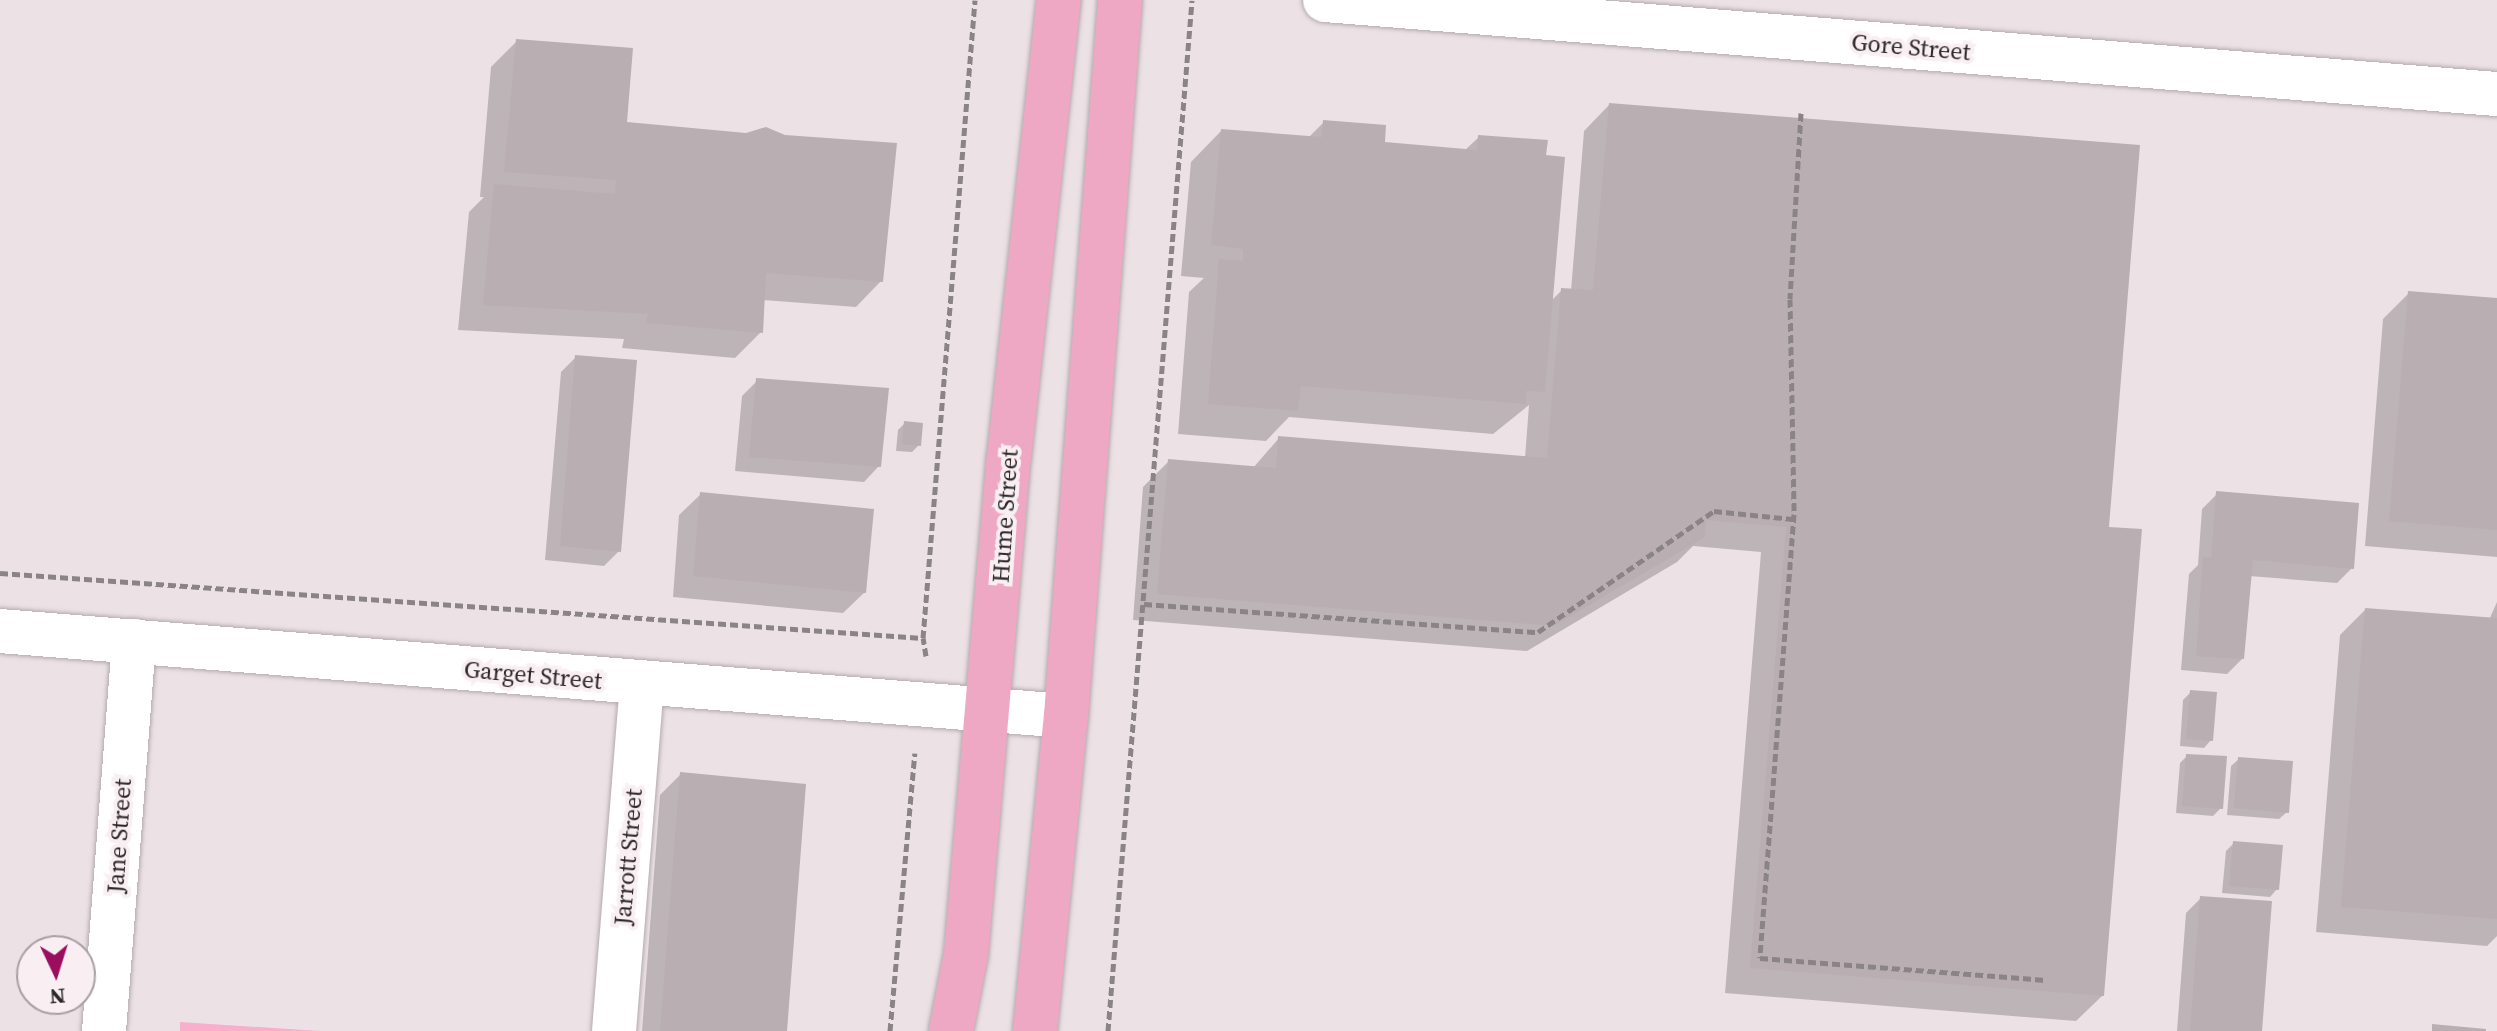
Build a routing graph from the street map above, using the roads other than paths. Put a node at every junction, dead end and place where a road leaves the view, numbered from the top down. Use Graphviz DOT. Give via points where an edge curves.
graph roads {
  1 [pos="1059,0"];
  2 [pos="1120,0"];
  3 [pos="1325,0"];
  4 [pos="2497,94"];
  5 [pos="0,631"];
  6 [pos="134,641"];
  7 [pos="642,684"];
  8 [pos="985,710"];
  9 [pos="1066,716"];
  10 [pos="104,1031"];
  11 [pos="614,1031"];
  12 [pos="951,1031"];
  13 [pos="1035,1031"];
  1 -- 8 [label="highway, Hume Street"];
  2 -- 9 [label="highway"];
  3 -- 4 [label="street, Gore Street"];
  5 -- 6 [label="street, Garget Street"];
  6 -- 7 [label="street, Garget Street"];
  6 -- 10 [label="street, Jane Street"];
  7 -- 8 [label="street, Garget Street"];
  7 -- 11 [label="street, Jarrott Street"];
  8 -- 9 [label="street, Garget Street"];
  8 -- 12 [label="highway, Hume Street" via="966,954"];
  9 -- 13 [label="highway"];
}
